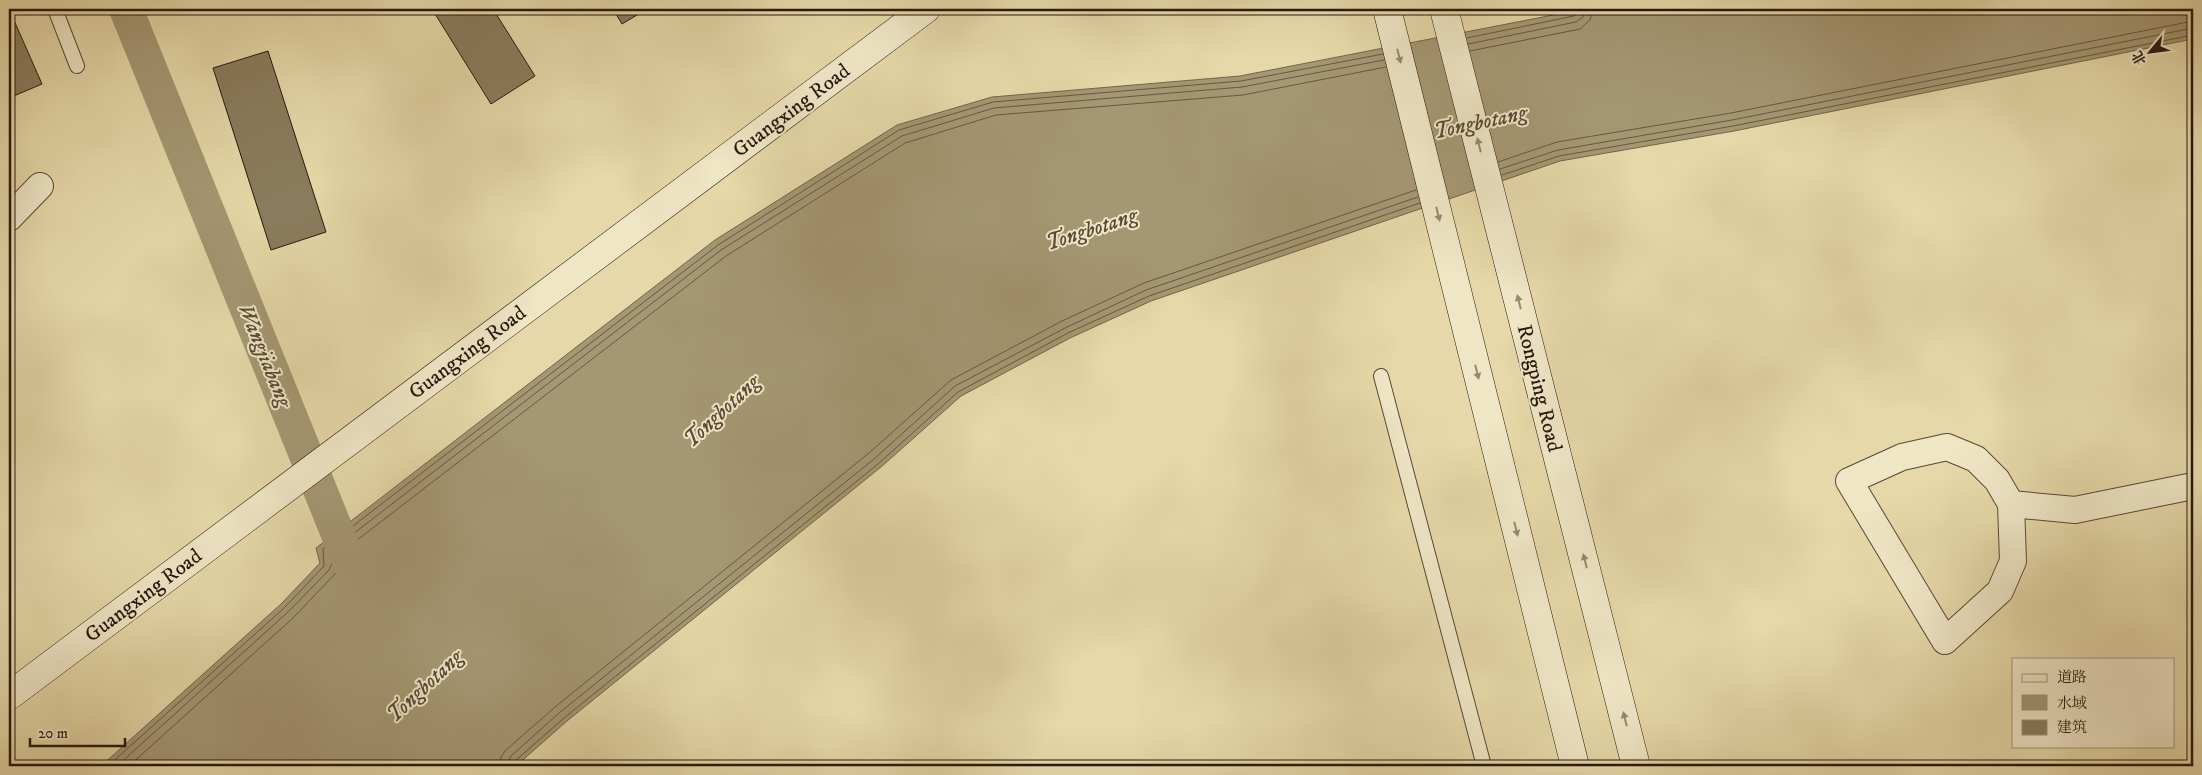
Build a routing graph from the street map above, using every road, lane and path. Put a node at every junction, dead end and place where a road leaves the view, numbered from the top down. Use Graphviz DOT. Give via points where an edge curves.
graph roads {
  1 [pos="55,9"];
  2 [pos="926,9"];
  3 [pos="1387,9"];
  4 [pos="1444,9"];
  5 [pos="77,66"];
  6 [pos="40,186"];
  7 [pos="9,218"];
  8 [pos="1381,376"];
  9 [pos="2193,486"];
  10 [pos="2011,504"];
  11 [pos="9,696"];
  12 [pos="1484,766"];
  13 [pos="1575,766"];
  14 [pos="1636,766"];
  1 -- 5 [label="lane"];
  2 -- 11 [label="main road, Guangxing Road"];
  3 -- 13 [label="main road, one-way"];
  14 -- 4 [label="main road, Rongping Road, one-way"];
  6 -- 7 [label="street"];
  8 -- 12 [label="lane"];
  9 -- 10 [label="street" via="2075,510"];
  10 -- 10 [label="street" via="2013,561 2000,591 1945,640 1849,481 1902,457 1947,447 1976,459 1997,480"];
}
